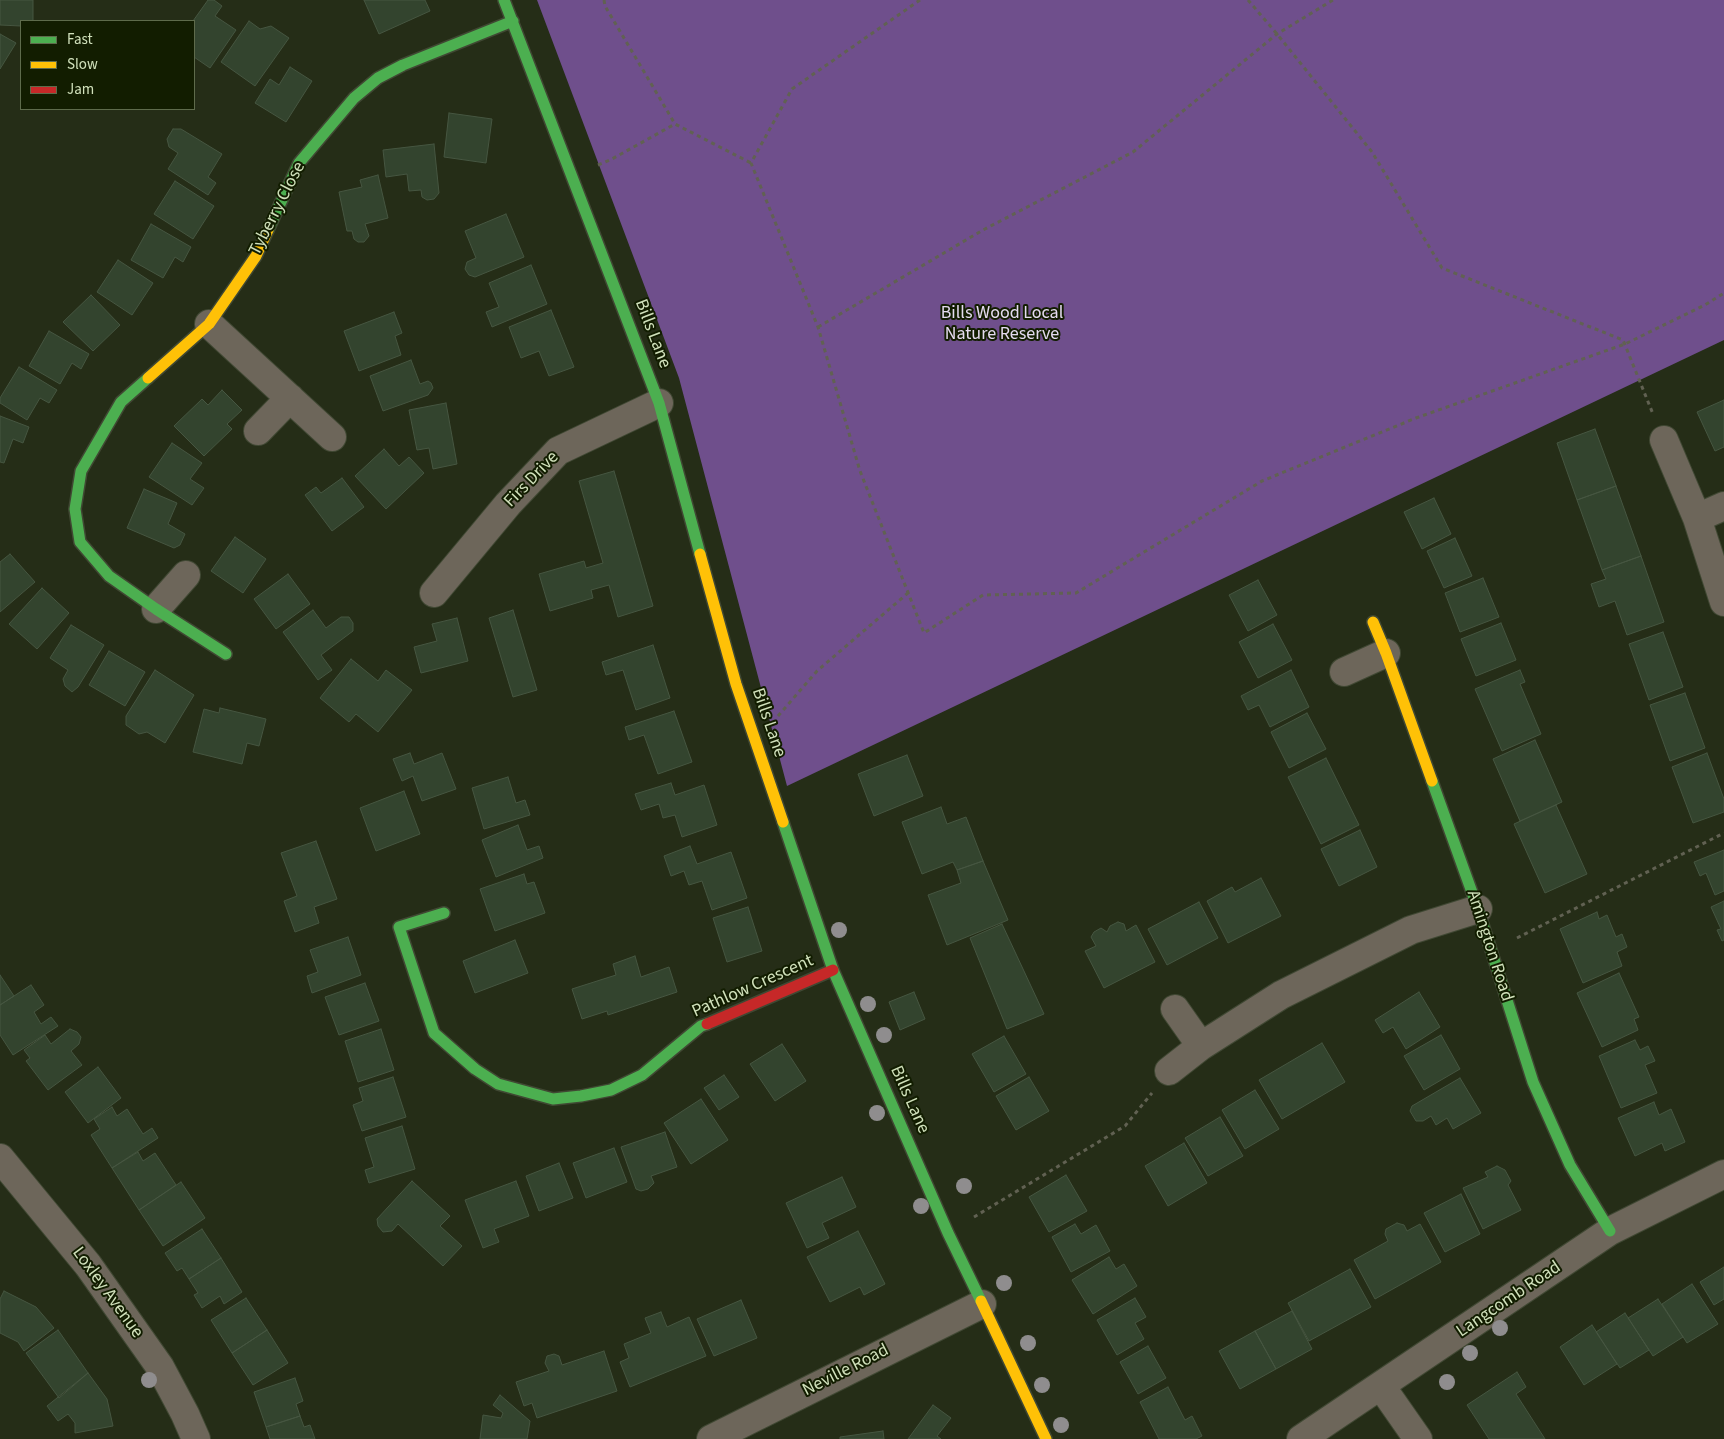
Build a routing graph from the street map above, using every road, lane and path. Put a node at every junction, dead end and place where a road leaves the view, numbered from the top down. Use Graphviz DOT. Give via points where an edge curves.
graph roads {
  1 [pos="504,0"];
  2 [pos="604,0"];
  3 [pos="920,0"];
  4 [pos="1248,0"];
  5 [pos="1333,0"];
  6 [pos="513,20"];
  7 [pos="1277,34"];
  8 [pos="675,124"];
  9 [pos="751,163"];
  10 [pos="572,175"];
  11 [pos="1724,293"];
  12 [pos="209,324"];
  13 [pos="818,327"];
  14 [pos="290,398"];
  15 [pos="659,403"];
  16 [pos="258,430"];
  17 [pos="332,437"];
  18 [pos="1664,440"];
  19 [pos="1724,506"];
  20 [pos="1697,518"];
  21 [pos="186,575"];
  22 [pos="434,593"];
  23 [pos="908,593"];
  24 [pos="1724,602"];
  25 [pos="156,609"];
  26 [pos="1373,622"];
  27 [pos="1386,653"];
  28 [pos="226,654"];
  29 [pos="1344,672"];
  30 [pos="755,742"];
  31 [pos="1724,833"];
  32 [pos="1478,909"];
  33 [pos="444,913"];
  34 [pos="1492,951"];
  35 [pos="834,970"];
  36 [pos="1175,1009"];
  37 [pos="1201,1046"];
  38 [pos="1169,1071"];
  39 [pos="0,1158"];
  40 [pos="1724,1174"];
  41 [pos="9,1183"];
  42 [pos="1610,1231"];
  43 [pos="948,1233"];
  44 [pos="982,1304"];
  45 [pos="1381,1386"];
  46 [pos="196,1439"];
  47 [pos="711,1439"];
  48 [pos="1046,1439"];
  49 [pos="1301,1439"];
  50 [pos="1418,1439"];
  1 -- 6 [label="street, Bills Lane"];
  2 -- 8 [label="path"];
  3 -- 9 [label="path" via="792,88"];
  4 -- 7 [label="path"];
  5 -- 7 [label="path"];
  6 -- 10 [label="street, Bills Lane"];
  6 -- 12 [label="street, Tyberry Close" via="403,65 378,78 354,98 299,163 256,256"];
  7 -- 13 [label="path" via="1133,152 983,230"];
  7 -- 18 [label="path" via="1372,152 1442,268 1623,340"];
  8 -- 9 [label="path"];
  8 -- 10 [label="path" via="612,159"];
  9 -- 13 [label="path"];
  10 -- 15 [label="street, Bills Lane"];
  11 -- 23 [label="path" via="1625,344 1416,418 1262,481 1076,593 983,594 924,633"];
  12 -- 14 [label="street"];
  12 -- 25 [label="street, Tyberry Close" via="121,402 81,471 75,509 80,542 109,576"];
  13 -- 23 [label="path" via="860,471"];
  14 -- 16 [label="street"];
  14 -- 17 [label="street"];
  15 -- 22 [label="street, Firs Drive" via="558,451 508,504"];
  15 -- 30 [label="street, Bills Lane"];
  18 -- 20 [label="street"];
  19 -- 20 [label="street"];
  20 -- 24 [label="street"];
  21 -- 25 [label="street"];
  23 -- 30 [label="path" via="817,671"];
  25 -- 28 [label="street, Tyberry Close"];
  26 -- 27 [label="street, Amington Road"];
  27 -- 29 [label="street"];
  27 -- 32 [label="street, Amington Road"];
  30 -- 35 [label="street, Bills Lane"];
  31 -- 34 [label="path"];
  32 -- 34 [label="street, Amington Road"];
  32 -- 37 [label="street" via="1411,930 1281,995"];
  33 -- 35 [label="street, Pathlow Crescent" via="399,927 434,1033 475,1069 498,1084 553,1100 611,1090 642,1075 701,1026"];
  34 -- 42 [label="street, Amington Road" via="1533,1082 1570,1165"];
  35 -- 43 [label="street, Bills Lane"];
  36 -- 37 [label="street"];
  37 -- 38 [label="street"];
  38 -- 43 [label="path" via="1125,1126"];
  39 -- 41 [label="street, Loxley Avenue"];
  40 -- 42 [label="street, Langcomb Road"];
  41 -- 46 [label="street, Loxley Avenue" via="88,1265 160,1367"];
  42 -- 45 [label="street, Langcomb Road"];
  43 -- 44 [label="street, Bills Lane"];
  44 -- 47 [label="street, Neville Road"];
  44 -- 48 [label="street, Bills Lane"];
  45 -- 49 [label="street, Langcomb Road"];
  45 -- 50 [label="street"];
}
